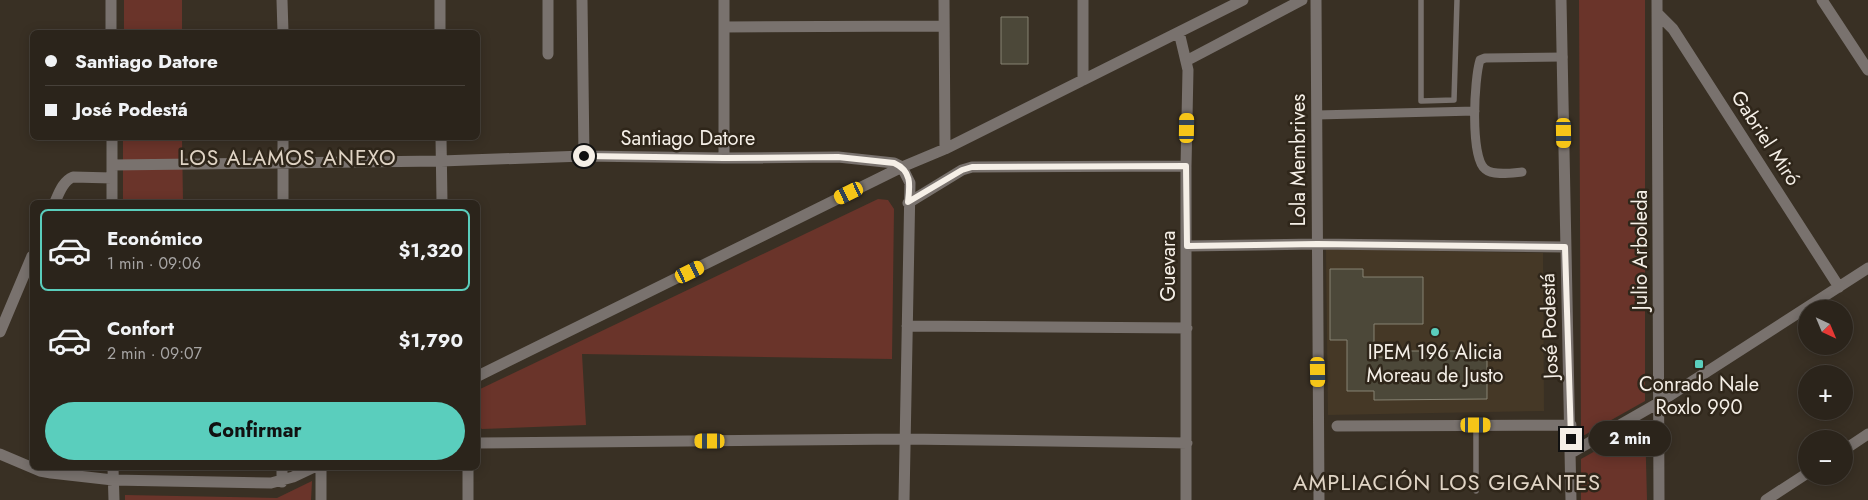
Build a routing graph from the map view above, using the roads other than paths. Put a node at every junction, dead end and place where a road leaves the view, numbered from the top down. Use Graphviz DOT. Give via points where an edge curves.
graph roads {
  1 [pos="111,0"];
  2 [pos="282,0"];
  3 [pos="440,0"];
  4 [pos="548,0"];
  5 [pos="582,0"];
  6 [pos="724,0"];
  7 [pos="944,0"];
  8 [pos="1083,0"];
  9 [pos="1243,0"];
  10 [pos="1302,0"];
  11 [pos="1316,0"];
  12 [pos="1421,0"];
  13 [pos="1456,0"];
  14 [pos="1562,0"];
  15 [pos="1657,0"];
  16 [pos="1822,0"];
  17 [pos="1657,13"];
  18 [pos="944,26"];
  19 [pos="724,27"];
  20 [pos="111,30"];
  21 [pos="283,30"];
  22 [pos="440,30"];
  23 [pos="1179,32"];
  24 [pos="548,54"];
  25 [pos="1562,57"];
  26 [pos="1186,61"];
  27 [pos="1868,70"];
  28 [pos="1083,80"];
  29 [pos="1475,111"];
  30 [pos="1317,115"];
  31 [pos="112,140"];
  32 [pos="283,140"];
  33 [pos="441,140"];
  34 [pos="945,149"];
  35 [pos="584,156"];
  36 [pos="724,158"];
  37 [pos="441,161"];
  38 [pos="284,162"];
  39 [pos="112,165"];
  40 [pos="902,166"];
  41 [pos="1186,166"];
  42 [pos="1522,172"];
  43 [pos="112,178"];
  44 [pos="56,200"];
  45 [pos="112,200"];
  46 [pos="283,200"];
  47 [pos="442,200"];
  48 [pos="908,202"];
  49 [pos="1317,244"];
  50 [pos="1187,246"];
  51 [pos="1565,247"];
  52 [pos="30,261"];
  53 [pos="1868,268"];
  54 [pos="1839,286"];
  55 [pos="907,326"];
  56 [pos="1187,328"];
  57 [pos="0,332"];
  58 [pos="480,375"];
  59 [pos="1660,402"];
  60 [pos="1571,424"];
  61 [pos="1476,425"];
  62 [pos="1337,426"];
  63 [pos="1868,434"];
  64 [pos="905,439"];
  65 [pos="480,443"];
  66 [pos="1187,443"];
  67 [pos="1853,444"];
  68 [pos="1571,453"];
  69 [pos="0,454"];
  70 [pos="30,467"];
  71 [pos="38,470"];
  72 [pos="113,470"];
  73 [pos="282,470"];
  74 [pos="308,470"];
  75 [pos="321,470"];
  76 [pos="468,470"];
  77 [pos="1798,479"];
  78 [pos="113,480"];
  79 [pos="282,482"];
  80 [pos="1476,491"];
  81 [pos="114,500"];
  82 [pos="321,500"];
  83 [pos="468,500"];
  84 [pos="904,500"];
  85 [pos="1186,500"];
  86 [pos="1319,500"];
  87 [pos="1571,500"];
  88 [pos="1659,500"];
  89 [pos="1766,500"];
  1 -- 20 [label="street"];
  2 -- 21 [label="street"];
  3 -- 22 [label="street"];
  4 -- 24 [label="street"];
  5 -- 35 [label="street"];
  6 -- 19 [label="street"];
  7 -- 18 [label="street"];
  8 -- 28 [label="street"];
  9 -- 23 [label="street"];
  10 -- 26 [label="street"];
  11 -- 30 [label="street, Lola Membrives"];
  12 -- 13 [label="lane" via="1421,101 1454,100"];
  14 -- 25 [label="street, José Podestá"];
  15 -- 17 [label="street, Julio Arboleda"];
  16 -- 27 [label="street"];
  17 -- 54 [label="street, Gabriel Miró" via="1673,29"];
  17 -- 59 [label="street, Julio Arboleda"];
  18 -- 19 [label="street"];
  18 -- 34 [label="street"];
  19 -- 36 [label="street"];
  23 -- 26 [label="street, Guevara"];
  23 -- 28 [label="street"];
  25 -- 29 [label="street" via="1480,60"];
  25 -- 51 [label="street, José Podestá"];
  26 -- 41 [label="street, Guevara"];
  28 -- 34 [label="street"];
  29 -- 30 [label="street"];
  29 -- 42 [label="street" via="1476,150 1480,164 1493,173"];
  30 -- 49 [label="street, Lola Membrives"];
  31 -- 39 [label="street"];
  32 -- 38 [label="street"];
  33 -- 37 [label="street"];
  34 -- 40 [label="street"];
  35 -- 36 [label="street, Santiago Datore"];
  35 -- 37 [label="street, Santiago Datore"];
  36 -- 40 [label="street, Santiago Datore" via="838,157"];
  37 -- 38 [label="street, Santiago Datore"];
  37 -- 47 [label="street"];
  38 -- 39 [label="street, Santiago Datore"];
  38 -- 46 [label="street"];
  39 -- 43 [label="street"];
  40 -- 48 [label="street" via="910,184"];
  40 -- 58 [label="street"];
  41 -- 48 [label="street" via="972,167"];
  41 -- 50 [label="street, Guevara"];
  43 -- 44 [label="street" via="68,178"];
  43 -- 45 [label="street"];
  48 -- 55 [label="street"];
  49 -- 50 [label="street"];
  49 -- 51 [label="street"];
  49 -- 86 [label="street, Lola Membrives"];
  50 -- 56 [label="street, Guevara"];
  51 -- 60 [label="street, José Podestá"];
  52 -- 57 [label="street"];
  53 -- 54 [label="street"];
  54 -- 59 [label="street"];
  55 -- 56 [label="street"];
  55 -- 64 [label="street"];
  56 -- 66 [label="street, Guevara"];
  59 -- 68 [label="street"];
  59 -- 88 [label="street, Julio Arboleda"];
  60 -- 61 [label="street"];
  60 -- 68 [label="street, José Podestá"];
  61 -- 62 [label="street"];
  61 -- 80 [label="lane"];
  63 -- 67 [label="street"];
  64 -- 65 [label="street"];
  64 -- 66 [label="street"];
  64 -- 84 [label="street"];
  66 -- 85 [label="street, Guevara"];
  68 -- 87 [label="street, José Podestá"];
  69 -- 70 [label="street"];
  71 -- 78 [label="street"];
  72 -- 78 [label="street"];
  73 -- 79 [label="street"];
  74 -- 79 [label="street"];
  75 -- 82 [label="street"];
  76 -- 83 [label="street"];
  77 -- 89 [label="street"];
  78 -- 79 [label="street"];
  78 -- 81 [label="street"];
}
